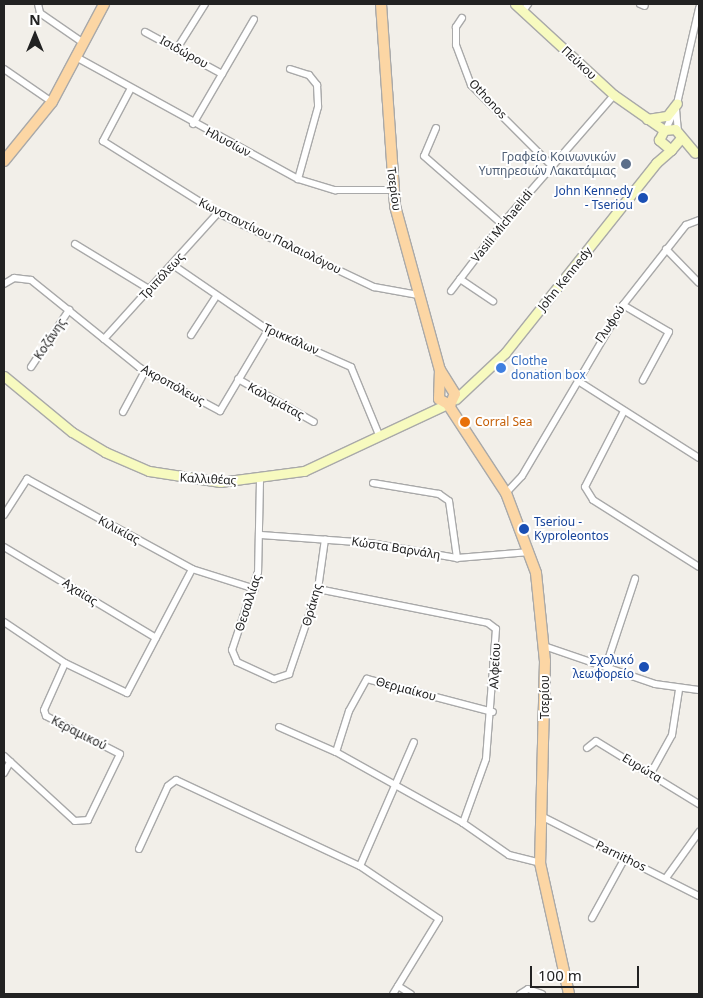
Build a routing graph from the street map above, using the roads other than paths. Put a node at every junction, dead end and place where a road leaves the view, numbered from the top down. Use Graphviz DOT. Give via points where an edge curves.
graph roads {
  1 [pos="38,4"];
  2 [pos="104,4"];
  3 [pos="205,4"];
  4 [pos="380,4"];
  5 [pos="515,4"];
  6 [pos="526,7"];
  7 [pos="699,8"];
  8 [pos="462,18"];
  9 [pos="254,19"];
  10 [pos="145,32"];
  11 [pos="82,42"];
  12 [pos="178,47"];
  13 [pos="76,57"];
  14 [pos="4,69"];
  15 [pos="290,69"];
  16 [pos="222,74"];
  17 [pos="130,90"];
  18 [pos="614,95"];
  19 [pos="52,102"];
  20 [pos="676,105"];
  21 [pos="644,119"];
  22 [pos="193,124"];
  23 [pos="436,128"];
  24 [pos="680,134"];
  25 [pos="663,135"];
  26 [pos="674,149"];
  27 [pos="697,154"];
  28 [pos="4,161"];
  29 [pos="656,163"];
  30 [pos="552,166"];
  31 [pos="298,179"];
  32 [pos="392,190"];
  33 [pos="218,213"];
  34 [pos="699,220"];
  35 [pos="502,224"];
  36 [pos="75,244"];
  37 [pos="666,249"];
  38 [pos="173,265"];
  39 [pos="460,279"];
  40 [pos="699,283"];
  41 [pos="4,284"];
  42 [pos="149,289"];
  43 [pos="451,291"];
  44 [pos="418,295"];
  45 [pos="215,298"];
  46 [pos="493,301"];
  47 [pos="623,305"];
  48 [pos="69,310"];
  49 [pos="268,330"];
  50 [pos="191,335"];
  51 [pos="104,339"];
  52 [pos="31,367"];
  53 [pos="145,370"];
  54 [pos="4,378"];
  55 [pos="238,379"];
  56 [pos="643,380"];
  57 [pos="578,382"];
  58 [pos="449,398"];
  59 [pos="428,410"];
  60 [pos="624,411"];
  61 [pos="123,412"];
  62 [pos="314,422"];
  63 [pos="380,435"];
  64 [pos="699,458"];
  65 [pos="260,480"];
  66 [pos="373,483"];
  67 [pos="506,493"];
  68 [pos="4,516"];
  69 [pos="261,534"];
  70 [pos="325,539"];
  71 [pos="4,547"];
  72 [pos="531,552"];
  73 [pos="457,558"];
  74 [pos="699,567"];
  75 [pos="192,569"];
  76 [pos="635,579"];
  77 [pos="255,589"];
  78 [pos="318,589"];
  79 [pos="4,622"];
  80 [pos="156,638"];
  81 [pos="544,646"];
  82 [pos="65,663"];
  83 [pos="606,666"];
  84 [pos="290,669"];
  85 [pos="679,690"];
  86 [pos="699,690"];
  87 [pos="493,712"];
  88 [pos="279,727"];
  89 [pos="414,742"];
  90 [pos="587,748"];
  91 [pos="336,752"];
  92 [pos="4,756"];
  93 [pos="10,762"];
  94 [pos="4,773"];
  95 [pos="651,773"];
  96 [pos="396,786"];
  97 [pos="699,804"];
  98 [pos="543,818"];
  99 [pos="462,823"];
  100 [pos="699,832"];
  101 [pos="139,849"];
  102 [pos="625,858"];
  103 [pos="540,862"];
  104 [pos="360,866"];
  105 [pos="666,878"];
  106 [pos="699,896"];
  107 [pos="592,918"];
  108 [pos="398,986"];
  109 [pos="393,994"];
  110 [pos="411,994"];
  111 [pos="520,994"];
  112 [pos="542,994"];
  113 [pos="569,994"];
  1 -- 11 [label="street" via="40,13"];
  2 -- 11 [label="main road"];
  3 -- 12 [label="street"];
  4 -- 32 [label="main road, Τσερίου"];
  5 -- 6 [label="street, Πεύκου"];
  6 -- 18 [label="street, Πεύκου"];
  7 -- 20 [label="street"];
  8 -- 30 [label="street, Othonos" via="456,27 456,46 472,85"];
  9 -- 16 [label="street"];
  10 -- 12 [label="street, Ισιδώρου"];
  11 -- 13 [label="main road"];
  12 -- 16 [label="street, Ισιδώρου"];
  13 -- 17 [label="street, Ηλυσίων"];
  13 -- 19 [label="main road"];
  14 -- 19 [label="street"];
  15 -- 31 [label="street" via="308,75 317,85 318,107"];
  16 -- 22 [label="street"];
  17 -- 22 [label="street, Ηλυσίων"];
  17 -- 33 [label="street, Κωνσταντίνου Παλαιολόγου" via="103,141"];
  18 -- 21 [label="street, Πεύκου"];
  18 -- 30 [label="street, Vasili Michaelidi"];
  19 -- 28 [label="main road"];
  20 -- 21 [label="street" via="667,116"];
  20 -- 24 [label="street"];
  20 -- 25 [label="street"];
  21 -- 25 [label="street, Πεύκου"];
  22 -- 31 [label="street, Ηλυσίων"];
  23 -- 35 [label="street" via="424,156"];
  24 -- 25 [label="street"];
  24 -- 26 [label="street"];
  24 -- 27 [label="street"];
  25 -- 26 [label="street, Πεύκου"];
  25 -- 29 [label="street"];
  26 -- 27 [label="street"];
  26 -- 29 [label="street"];
  29 -- 58 [label="street, John Kennedy" via="505,354 468,387"];
  30 -- 35 [label="street, Vasili Michaelidi"];
  31 -- 32 [label="street, Ηλυσίων" via="335,190"];
  32 -- 44 [label="main road, Τσερίου"];
  33 -- 38 [label="street, Τριπόλεως"];
  33 -- 44 [label="street, Κωνσταντίνου Παλαιολόγου" via="374,287"];
  34 -- 37 [label="street, Γλυφού" via="686,225"];
  35 -- 39 [label="street, Vasili Michaelidi"];
  36 -- 42 [label="street"];
  37 -- 40 [label="street"];
  37 -- 47 [label="street, Γλυφού"];
  38 -- 42 [label="street, Τριπόλεως"];
  38 -- 45 [label="street, Τρικκάλων"];
  39 -- 43 [label="street, Vasili Michaelidi"];
  39 -- 46 [label="street"];
  41 -- 48 [label="street, Ακροπόλεως" via="14,278 31,280"];
  42 -- 51 [label="street, Τριπόλεως"];
  44 -- 58 [label="main road, Τσερίου"];
  45 -- 49 [label="street, Τρικκάλων"];
  45 -- 50 [label="street"];
  47 -- 56 [label="street" via="669,332"];
  47 -- 57 [label="street, Γλυφού"];
  48 -- 51 [label="street, Ακροπόλεως"];
  48 -- 52 [label="street, Κοζάνης"];
  49 -- 55 [label="street, Ακροπόλεως"];
  49 -- 63 [label="street, Τρικκάλων" via="351,367"];
  51 -- 53 [label="street, Ακροπόλεως"];
  53 -- 55 [label="street, Ακροπόλεως" via="220,411"];
  53 -- 61 [label="street"];
  54 -- 65 [label="street, Καλλιθέας" via="72,432 148,471 220,482"];
  55 -- 62 [label="street, Καλαμάτας"];
  57 -- 60 [label="street"];
  57 -- 67 [label="street, Γλυφού" via="522,476"];
  58 -- 59 [label="street, John Kennedy"];
  58 -- 67 [label="main road, Τσερίου"];
  59 -- 63 [label="street, Καλλιθέας"];
  60 -- 64 [label="street"];
  60 -- 74 [label="street" via="585,487 593,500"];
  63 -- 65 [label="street, Καλλιθέας" via="337,459"];
  65 -- 69 [label="street, Θεσαλλίας"];
  66 -- 73 [label="street" via="439,494 449,501"];
  67 -- 72 [label="main road, Τσερίου"];
  68 -- 75 [label="street, Κιλικίας" via="27,479"];
  69 -- 70 [label="street, Κώστα Βαρνάλη"];
  69 -- 77 [label="street, Θεσαλλίας"];
  70 -- 73 [label="street, Κώστα Βαρνάλη"];
  70 -- 78 [label="street, Θράκης"];
  71 -- 80 [label="street, Αχαϊας"];
  72 -- 73 [label="street, Κώστα Βαρνάλη"];
  72 -- 81 [label="main road, Τσερίου"];
  75 -- 77 [label="street, Κιλικίας"];
  75 -- 80 [label="street"];
  76 -- 83 [label="street"];
  77 -- 84 [label="street, Θεσαλλίας" via="232,657 274,679 286,676"];
  78 -- 84 [label="street, Θράκης"];
  78 -- 87 [label="street, Αλφείου" via="493,624 497,636"];
  79 -- 82 [label="street"];
  80 -- 82 [label="street" via="127,693"];
  81 -- 83 [label="street"];
  81 -- 98 [label="main road, Τσερίου"];
  82 -- 93 [label="street, Κεραμικού" via="44,710 46,716 120,754 88,820 75,821"];
  83 -- 85 [label="street"];
  85 -- 86 [label="street"];
  85 -- 95 [label="street" via="672,735"];
  87 -- 91 [label="street, Θερμαίκου" via="367,679 348,711"];
  87 -- 99 [label="street, Αλφείου" via="486,759"];
  88 -- 91 [label="street"];
  89 -- 96 [label="street"];
  90 -- 95 [label="street, Ευρώτα" via="596,741"];
  91 -- 96 [label="street"];
  92 -- 93 [label="street"];
  93 -- 94 [label="street"];
  95 -- 97 [label="street, Ευρώτα"];
  96 -- 99 [label="street"];
  96 -- 104 [label="street"];
  98 -- 102 [label="street, Parnithos"];
  98 -- 103 [label="main road, Τσερίου"];
  99 -- 103 [label="street" via="509,855"];
  100 -- 105 [label="street"];
  101 -- 104 [label="street" via="168,786 176,780"];
  102 -- 105 [label="street, Parnithos"];
  102 -- 107 [label="street"];
  103 -- 113 [label="main road, Τσερίου"];
  104 -- 108 [label="street" via="439,919"];
  105 -- 106 [label="street, Parnithos"];
  108 -- 109 [label="street"];
  108 -- 110 [label="street"];
  111 -- 112 [label="street" via="528,989"];
}
